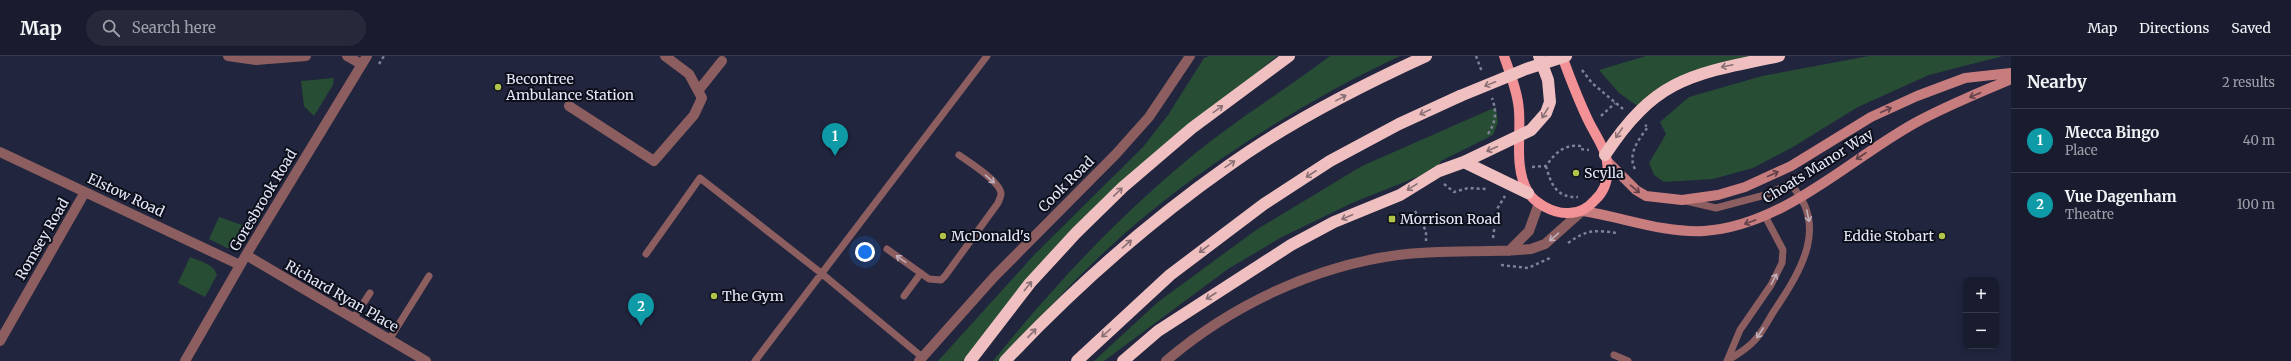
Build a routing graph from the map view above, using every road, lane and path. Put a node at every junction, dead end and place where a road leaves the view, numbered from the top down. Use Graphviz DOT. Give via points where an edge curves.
graph roads {
  1 [pos="228,56"];
  2 [pos="306,56"];
  3 [pos="347,56"];
  4 [pos="987,56"];
  5 [pos="1190,56"];
  6 [pos="1289,56"];
  7 [pos="1426,56"];
  8 [pos="1476,56"];
  9 [pos="1504,56"];
  10 [pos="1539,56"];
  11 [pos="1562,56"];
  12 [pos="1566,56"];
  13 [pos="1779,56"];
  14 [pos="669,57"];
  15 [pos="364,60"];
  16 [pos="722,61"];
  17 [pos="1580,63"];
  18 [pos="2011,73"];
  19 [pos="1484,75"];
  20 [pos="2011,79"];
  21 [pos="698,91"];
  22 [pos="1491,95"];
  23 [pos="1615,103"];
  24 [pos="569,106"];
  25 [pos="1622,108"];
  26 [pos="1602,116"];
  27 [pos="1643,123"];
  28 [pos="1488,135"];
  29 [pos="1520,136"];
  30 [pos="1592,151"];
  31 [pos="0,152"];
  32 [pos="959,155"];
  33 [pos="1606,158"];
  34 [pos="1464,162"];
  35 [pos="1639,173"];
  36 [pos="1443,183"];
  37 [pos="1492,191"];
  38 [pos="85,192"];
  39 [pos="1528,193"];
  40 [pos="1499,194"];
  41 [pos="1584,195"];
  42 [pos="1802,196"];
  43 [pos="1682,200"];
  44 [pos="1539,203"];
  45 [pos="1415,211"];
  46 [pos="1582,211"];
  47 [pos="1765,216"];
  48 [pos="1623,234"];
  49 [pos="1426,241"];
  50 [pos="1493,243"];
  51 [pos="1567,243"];
  52 [pos="887,250"];
  53 [pos="1509,251"];
  54 [pos="646,254"];
  55 [pos="1556,254"];
  56 [pos="246,255"];
  57 [pos="240,265"];
  58 [pos="1499,265"];
  59 [pos="822,273"];
  60 [pos="921,274"];
  61 [pos="429,276"];
  62 [pos="370,293"];
  63 [pos="904,296"];
  64 [pos="353,319"];
  65 [pos="389,340"];
  66 [pos="0,342"];
  67 [pos="1614,355"];
  68 [pos="921,359"];
  69 [pos="185,361"];
  70 [pos="426,361"];
  71 [pos="755,361"];
  72 [pos="970,361"];
  73 [pos="1006,361"];
  74 [pos="1077,361"];
  75 [pos="1123,361"];
  76 [pos="1166,361"];
  77 [pos="1628,361"];
  78 [pos="1727,361"];
  1 -- 2 [label="street" via="256,60"];
  3 -- 15 [label="street"];
  4 -- 59 [label="lane"];
  5 -- 68 [label="street, Cook Road" via="1140,128 994,277"];
  72 -- 6 [label="highway, one-way" via="1030,283 1123,187 1192,128"];
  73 -- 7 [label="highway, one-way" via="1047,317 1128,242 1229,165 1300,120"];
  8 -- 19 [label="path"];
  9 -- 29 [label="main road" via="1517,94"];
  10 -- 29 [label="highway, one-way" via="1548,80 1550,102 1539,122"];
  11 -- 33 [label="main road" via="1572,85"];
  12 -- 74 [label="highway, one-way, bridge" via="1460,96 1399,124 1330,161 1264,204 1170,275"];
  13 -- 33 [label="highway, one-way" via="1722,67 1674,84 1656,95 1633,116"];
  14 -- 21 [label="street" via="689,74"];
  15 -- 56 [label="street, Goresbrook Road"];
  16 -- 21 [label="street"];
  17 -- 23 [label="path" via="1592,83"];
  43 -- 18 [label="street, Choats Manor Way, one-way" via="1718,195 1745,187 1791,166 1871,117 1917,96 1965,78"];
  20 -- 42 [label="street, Choats Manor Way, one-way" via="1916,123"];
  21 -- 24 [label="street" via="702,98 694,115 654,161"];
  22 -- 28 [label="path" via="1496,115"];
  23 -- 25 [label="path"];
  23 -- 26 [label="path"];
  27 -- 35 [label="path" via="1648,127 1634,147 1633,158 1634,168"];
  29 -- 34 [label="highway, one-way"];
  29 -- 39 [label="main road" via="1521,174"];
  30 -- 41 [label="path" via="1580,149 1580,146 1564,147 1544,166 1555,190 1568,197"];
  31 -- 38 [label="street, Elstow Road"];
  32 -- 60 [label="lane, one-way" via="992,180 1000,188 1001,194 998,203 945,276 934,281"];
  33 -- 43 [label="street, Choats Manor Way, one-way" via="1636,190 1646,196"];
  33 -- 46 [label="main road" via="1607,184 1598,197"];
  34 -- 39 [label="highway"];
  34 -- 75 [label="highway, one-way" via="1439,171 1400,195 1334,222 1291,245 1158,331"];
  36 -- 37 [label="path" via="1454,192 1468,188"];
  38 -- 57 [label="street, Elstow Road"];
  38 -- 66 [label="street, Romsey Road"];
  39 -- 44 [label="main road"];
  40 -- 50 [label="path" via="1505,197 1496,209"];
  42 -- 43 [label="lane" via="1790,184 1765,195 1716,208"];
  42 -- 47 [label="street, Choats Manor Way"];
  42 -- 78 [label="lane, one-way" via="1809,218 1809,242 1797,277 1754,341"];
  44 -- 46 [label="main road" via="1562,213"];
  44 -- 53 [label="street" via="1529,231"];
  45 -- 49 [label="path" via="1426,231"];
  47 -- 46 [label="street, Choats Manor Way, one-way" via="1722,228 1676,231"];
  46 -- 53 [label="street, one-way" via="1545,244 1531,250"];
  78 -- 47 [label="lane, one-way" via="1740,330 1771,285 1782,263 1783,250"];
  48 -- 51 [label="path" via="1597,229"];
  60 -- 52 [label="lane, one-way"];
  53 -- 76 [label="street" via="1397,255 1346,266 1284,287 1264,297 1213,326"];
  54 -- 59 [label="lane" via="700,178"];
  55 -- 58 [label="path" via="1528,268"];
  56 -- 57 [label="street, Goresbrook Road"];
  56 -- 64 [label="street, Richard Ryan Place"];
  57 -- 69 [label="street, Goresbrook Road"];
  59 -- 68 [label="lane"];
  59 -- 71 [label="lane"];
  60 -- 63 [label="lane"];
  61 -- 65 [label="lane"];
  62 -- 64 [label="lane"];
  64 -- 65 [label="street, Richard Ryan Place"];
  65 -- 70 [label="street, Richard Ryan Place"];
  67 -- 77 [label="lane"];
}
